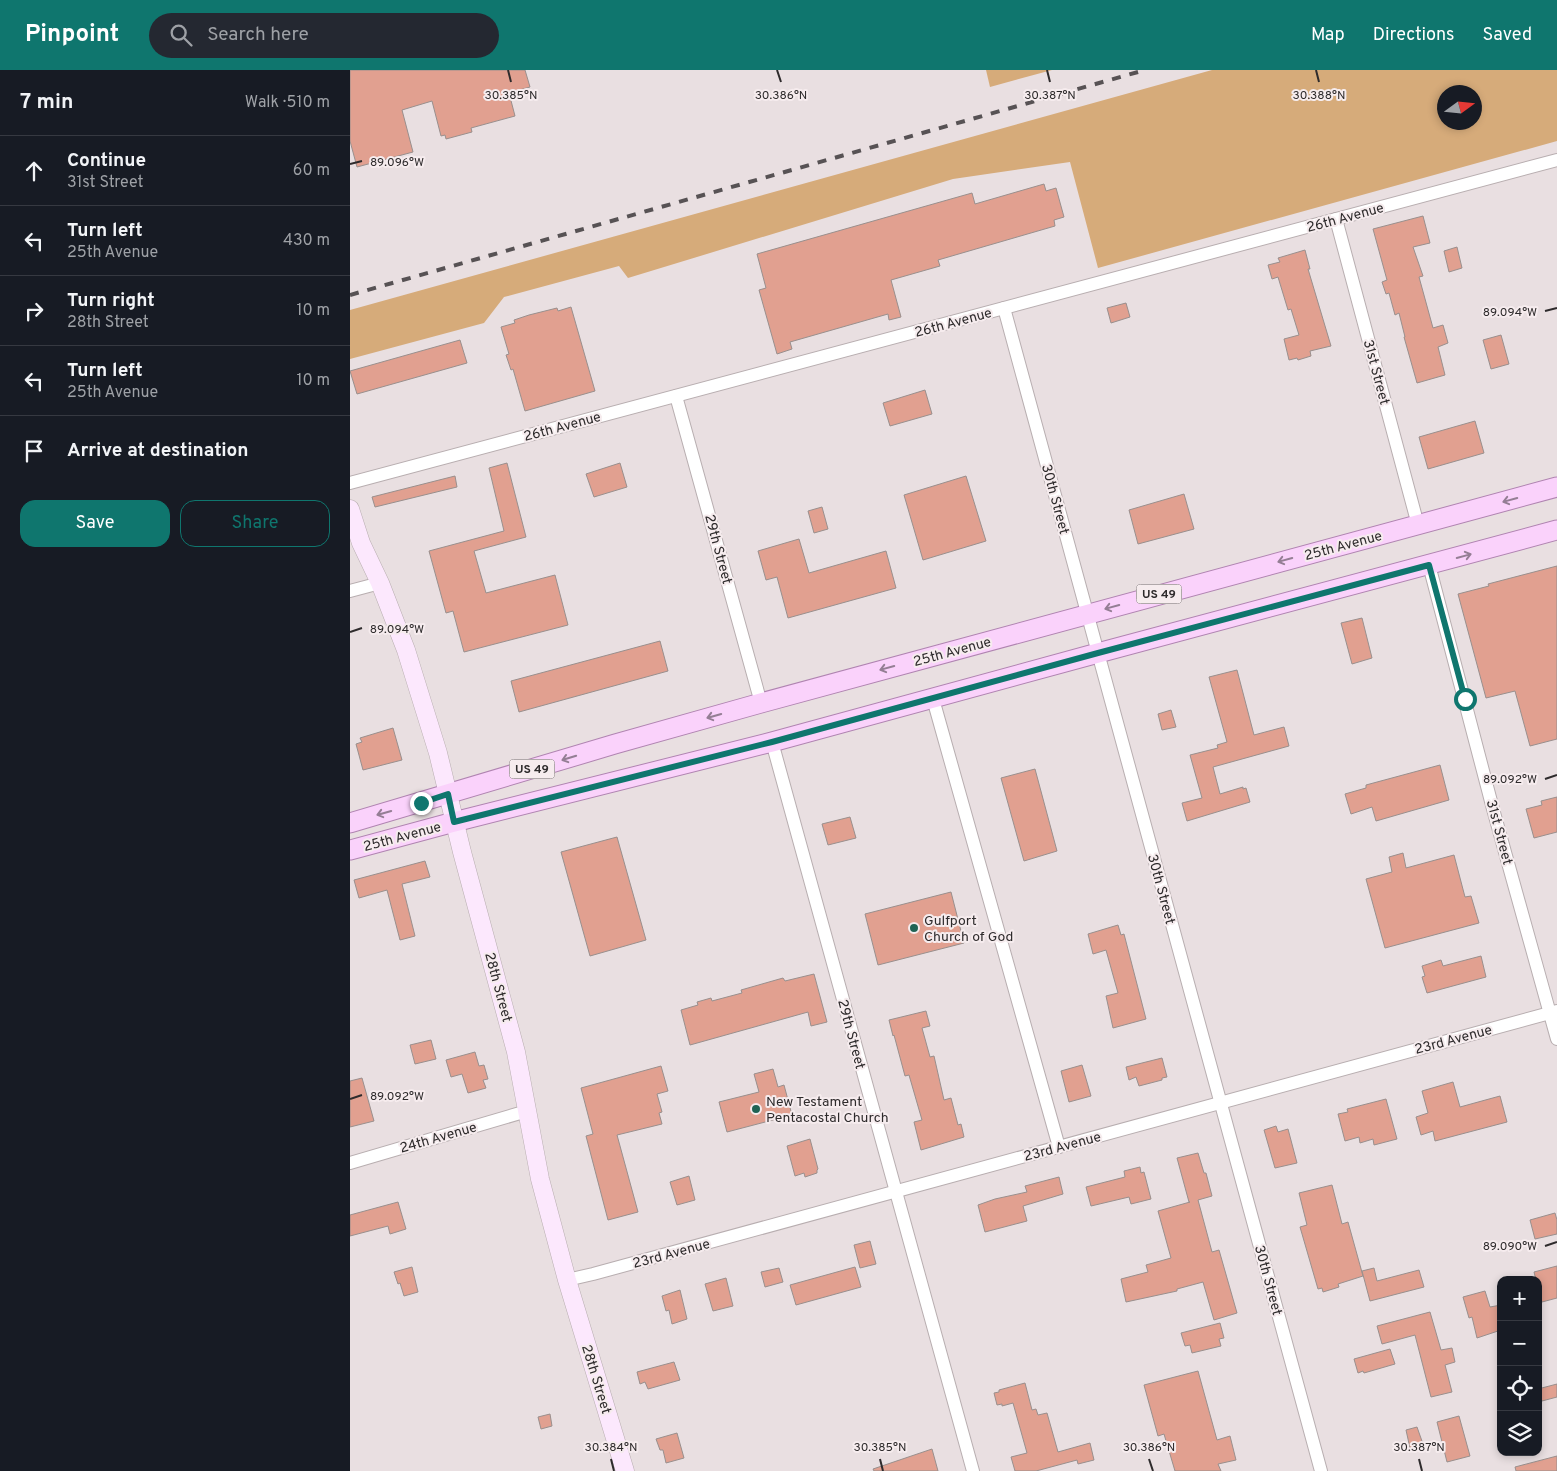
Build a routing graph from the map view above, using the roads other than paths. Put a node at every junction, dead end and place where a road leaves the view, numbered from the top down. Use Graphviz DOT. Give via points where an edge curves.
graph roads {
  1 [pos="1557,160"];
  2 [pos="1336,219"];
  3 [pos="1004,308"];
  4 [pos="676,396"];
  5 [pos="350,483"];
  6 [pos="1557,487"];
  7 [pos="350,509"];
  8 [pos="1418,525"];
  9 [pos="1557,530"];
  10 [pos="1429,565"];
  11 [pos="380,583"];
  12 [pos="350,591"];
  13 [pos="1087,614"];
  14 [pos="1098,653"];
  15 [pos="933,699"];
  16 [pos="761,703"];
  17 [pos="772,742"];
  18 [pos="448,794"];
  19 [pos="454,822"];
  20 [pos="350,823"];
  21 [pos="350,850"];
  22 [pos="1553,1012"];
  23 [pos="1557,1039"];
  24 [pos="1220,1103"];
  25 [pos="527,1111"];
  26 [pos="1059,1147"];
  27 [pos="350,1163"];
  28 [pos="896,1192"];
  29 [pos="567,1280"];
  30 [pos="625,1471"];
  31 [pos="973,1471"];
  32 [pos="1321,1471"];
  1 -- 2 [label="street, 26th Avenue"];
  2 -- 3 [label="street, 26th Avenue"];
  2 -- 8 [label="street, 31st Street"];
  3 -- 4 [label="street, 26th Avenue"];
  3 -- 13 [label="street, 30th Street"];
  4 -- 5 [label="street, 26th Avenue"];
  4 -- 16 [label="street, 29th Street"];
  6 -- 8 [label="main road, 25th Avenue / US 49, one-way"];
  7 -- 11 [label="main road, 28th Street" via="361,543"];
  8 -- 13 [label="main road, 25th Avenue / US 49, one-way"];
  10 -- 9 [label="main road, 25th Avenue / US 49, one-way"];
  10 -- 14 [label="main road, 25th Avenue / US 49"];
  10 -- 22 [label="street, 31st Street" via="1493,809"];
  11 -- 12 [label="street"];
  11 -- 18 [label="main road, 28th Street" via="406,650"];
  13 -- 14 [label="street, 30th Street"];
  13 -- 16 [label="main road, 25th Avenue / US 49, one-way"];
  14 -- 15 [label="main road, 25th Avenue / US 49"];
  14 -- 24 [label="street, 30th Street"];
  15 -- 17 [label="main road, 25th Avenue / US 49"];
  15 -- 26 [label="street"];
  16 -- 18 [label="main road, 25th Avenue / US 49, one-way"];
  17 -- 19 [label="main road, 25th Avenue / US 49"];
  17 -- 28 [label="street, 29th Street"];
  18 -- 19 [label="main road, 28th Street"];
  18 -- 20 [label="main road, 25th Avenue / US 49, one-way"];
  19 -- 21 [label="main road, 25th Avenue / US 49"];
  19 -- 25 [label="main road, 28th Street" via="516,1052"];
  22 -- 23 [label="street, 31st Street"];
  22 -- 24 [label="street, 23rd Avenue"];
  24 -- 26 [label="street, 23rd Avenue"];
  24 -- 32 [label="street, 30th Street"];
  25 -- 27 [label="street, 24th Avenue"];
  25 -- 29 [label="main road, 28th Street" via="540,1179"];
  26 -- 28 [label="street, 23rd Avenue"];
  28 -- 29 [label="street, 23rd Avenue"];
  28 -- 31 [label="street, 29th Street"];
  29 -- 30 [label="main road, 28th Street"];
}
